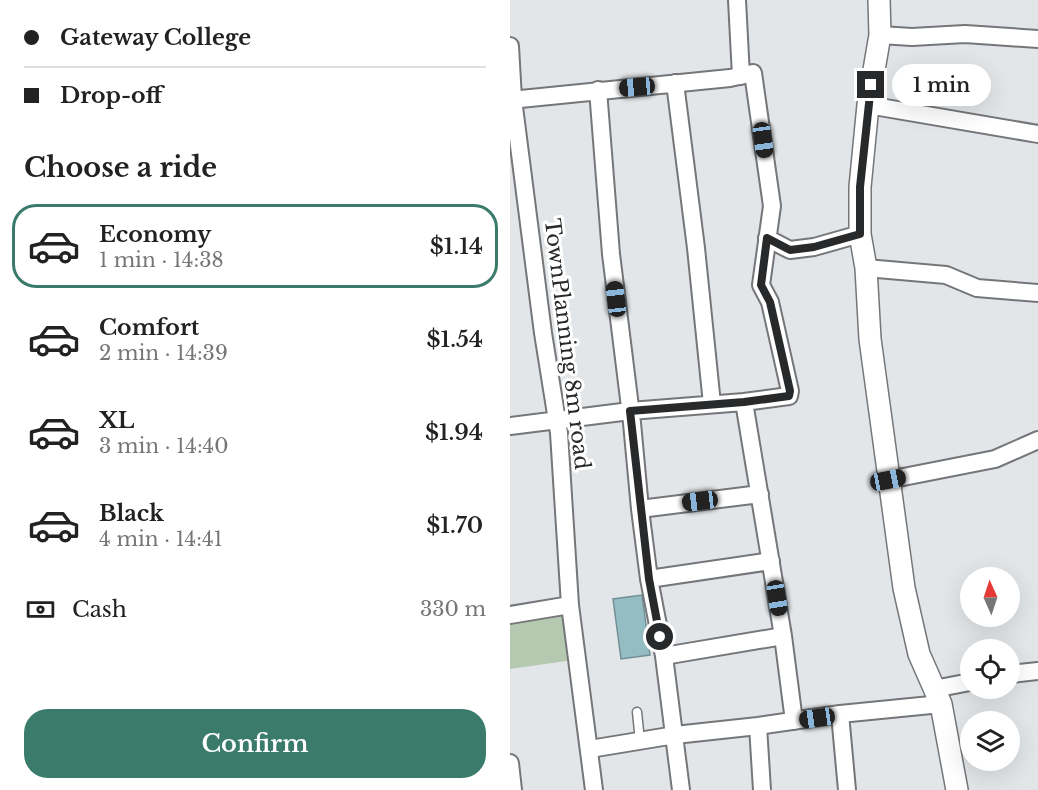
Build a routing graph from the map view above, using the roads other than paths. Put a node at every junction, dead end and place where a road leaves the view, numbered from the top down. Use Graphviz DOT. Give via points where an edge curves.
graph roads {
  1 [pos="737,0"];
  2 [pos="879,0"];
  3 [pos="880,35"];
  4 [pos="1038,39"];
  5 [pos="510,46"];
  6 [pos="741,76"];
  7 [pos="675,83"];
  8 [pos="598,90"];
  9 [pos="512,99"];
  10 [pos="868,105"];
  11 [pos="1038,134"];
  12 [pos="860,234"];
  13 [pos="767,238"];
  14 [pos="866,268"];
  15 [pos="1038,293"];
  16 [pos="744,402"];
  17 [pos="712,404"];
  18 [pos="630,411"];
  19 [pos="557,419"];
  20 [pos="510,426"];
  21 [pos="1038,440"];
  22 [pos="888,480"];
  23 [pos="760,494"];
  24 [pos="640,509"];
  25 [pos="771,561"];
  26 [pos="649,579"];
  27 [pos="570,605"];
  28 [pos="510,615"];
  29 [pos="783,636"];
  30 [pos="664,656"];
  31 [pos="1038,671"];
  32 [pos="1020,673"];
  33 [pos="960,687"];
  34 [pos="938,697"];
  35 [pos="636,712"];
  36 [pos="840,714"];
  37 [pos="794,721"];
  38 [pos="758,726"];
  39 [pos="675,735"];
  40 [pos="640,741"];
  41 [pos="590,749"];
  42 [pos="510,766"];
  43 [pos="513,790"];
  44 [pos="594,790"];
  45 [pos="681,790"];
  46 [pos="762,790"];
  47 [pos="847,790"];
  48 [pos="957,790"];
  1 -- 6 [label="street"];
  2 -- 3 [label="street"];
  3 -- 4 [label="street" via="965,34"];
  3 -- 10 [label="street"];
  5 -- 9 [label="street, TownPlanning 8m road"];
  6 -- 7 [label="street"];
  6 -- 13 [label="street" via="753,73 772,206"];
  7 -- 8 [label="street"];
  7 -- 17 [label="street"];
  8 -- 9 [label="street"];
  8 -- 18 [label="street" via="611,254"];
  9 -- 19 [label="street, TownPlanning 8m road"];
  10 -- 11 [label="street"];
  10 -- 12 [label="street"];
  12 -- 13 [label="street" via="790,250"];
  12 -- 14 [label="street"];
  13 -- 16 [label="street" via="761,285 770,302 790,393"];
  14 -- 15 [label="street" via="946,275 977,288"];
  14 -- 22 [label="street" via="870,339"];
  16 -- 17 [label="street"];
  16 -- 23 [label="street"];
  17 -- 18 [label="street"];
  18 -- 19 [label="street"];
  18 -- 24 [label="street"];
  19 -- 20 [label="street"];
  19 -- 27 [label="street, TownPlanning 8m road"];
  21 -- 22 [label="street" via="996,459"];
  22 -- 34 [label="street" via="904,588 919,654"];
  23 -- 24 [label="street"];
  23 -- 25 [label="street"];
  24 -- 26 [label="street"];
  25 -- 26 [label="street"];
  25 -- 29 [label="street"];
  26 -- 30 [label="street"];
  27 -- 28 [label="street"];
  27 -- 41 [label="street, TownPlanning 8m road"];
  29 -- 30 [label="street"];
  29 -- 37 [label="street"];
  30 -- 39 [label="street"];
  31 -- 32 [label="street"];
  33 -- 34 [label="street"];
  34 -- 36 [label="street"];
  34 -- 48 [label="street"];
  35 -- 40 [label="lane"];
  36 -- 37 [label="street"];
  36 -- 47 [label="street"];
  37 -- 38 [label="street"];
  38 -- 39 [label="street"];
  38 -- 46 [label="street"];
  39 -- 40 [label="street"];
  39 -- 45 [label="street"];
  40 -- 41 [label="street"];
  41 -- 44 [label="street, TownPlanning 8m road"];
  42 -- 43 [label="street"];
}
